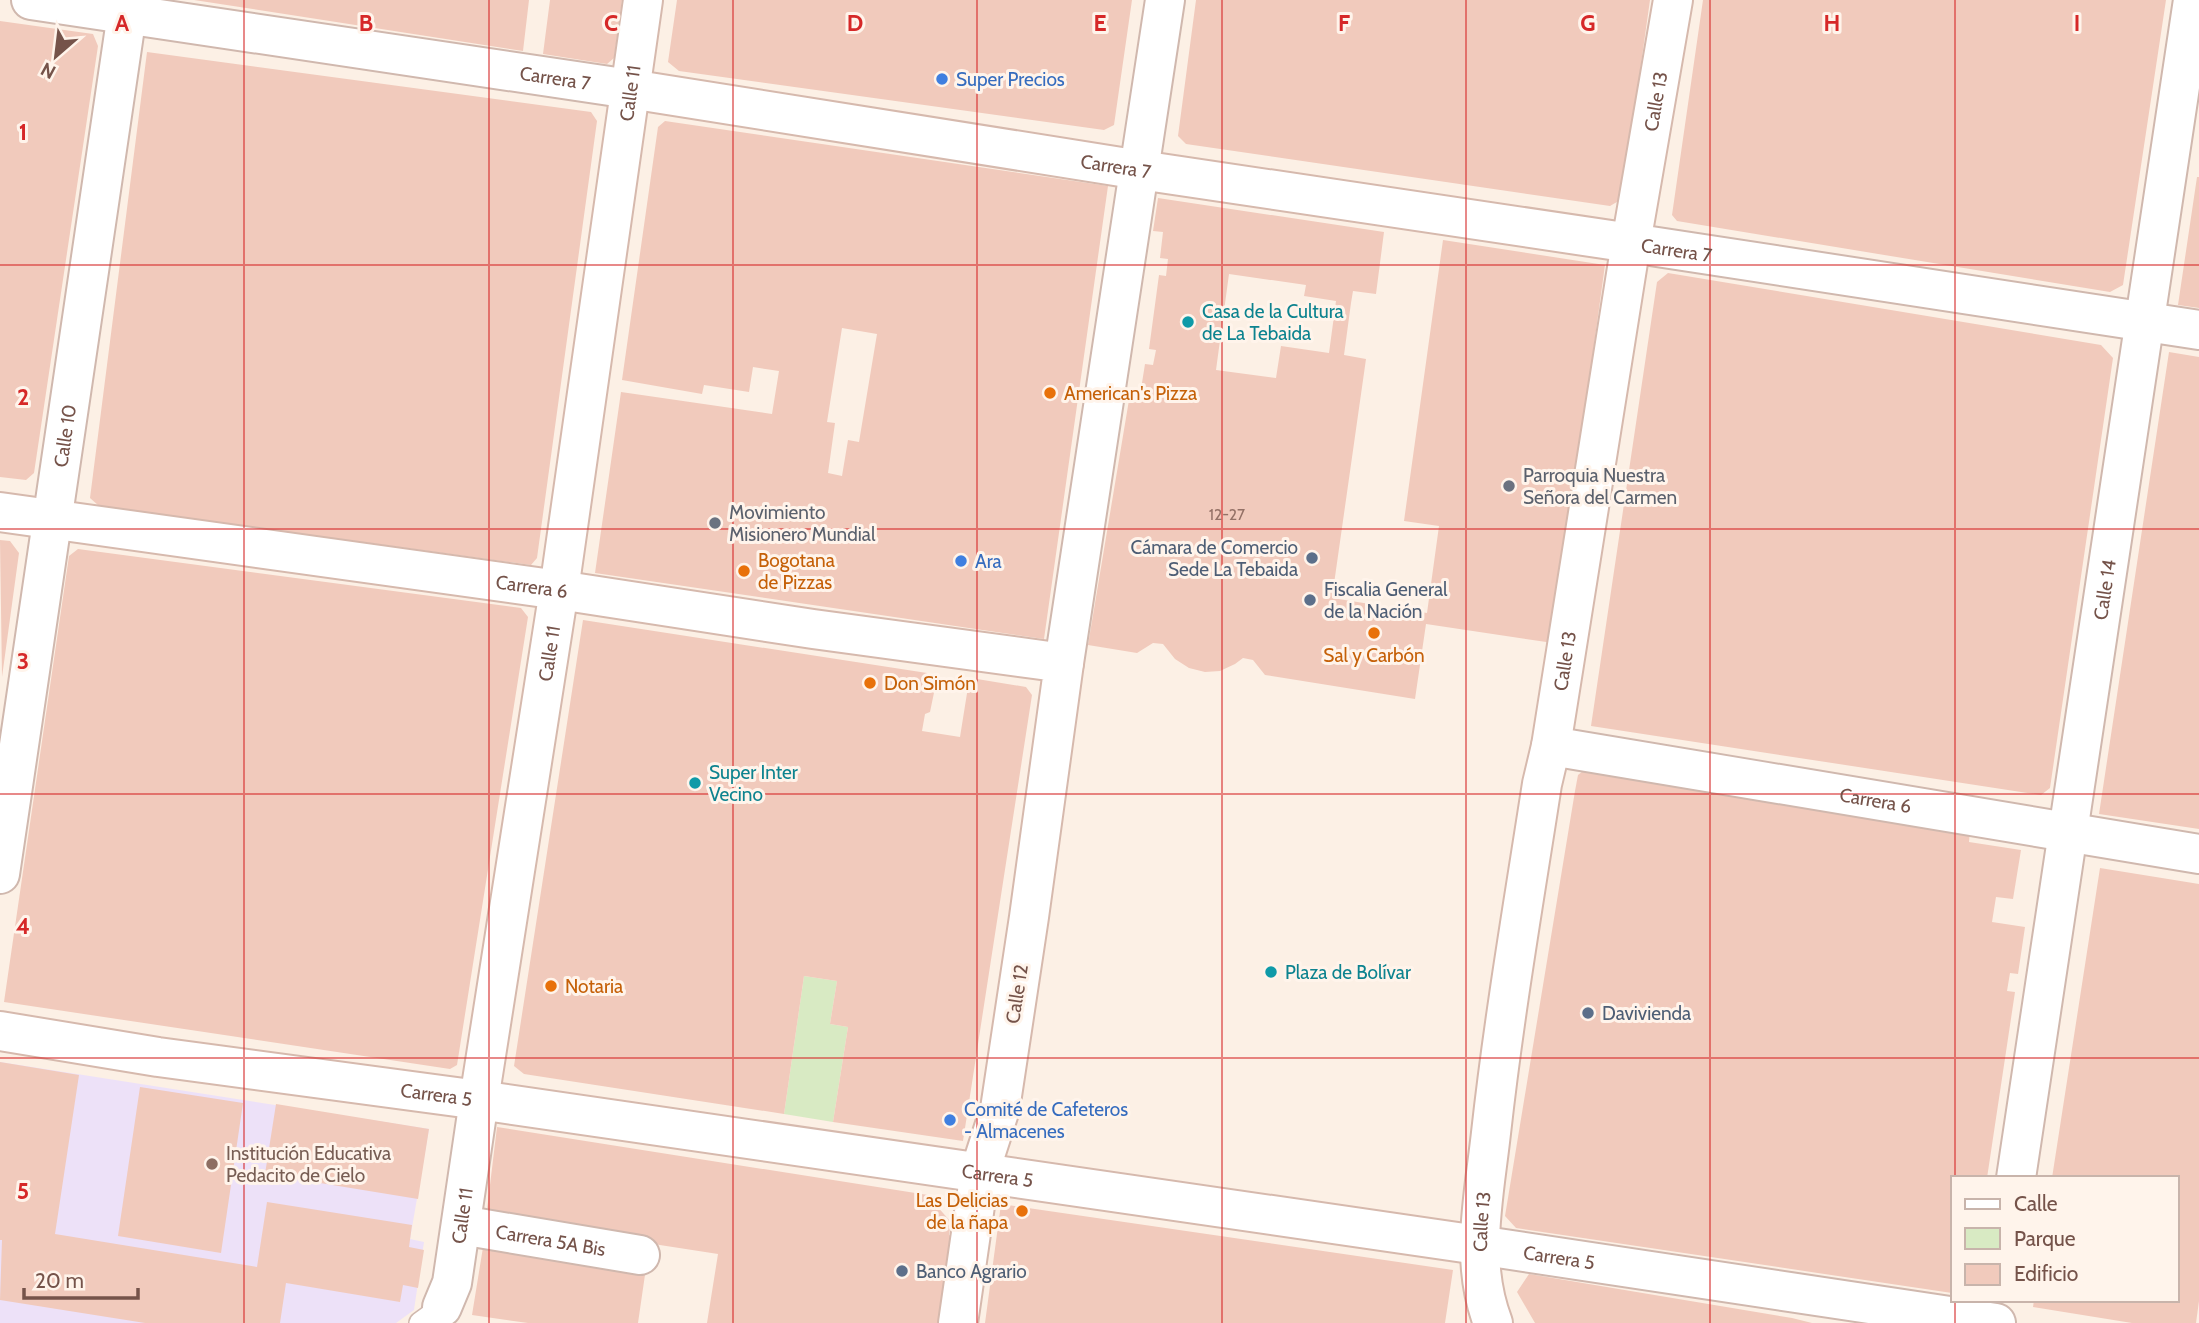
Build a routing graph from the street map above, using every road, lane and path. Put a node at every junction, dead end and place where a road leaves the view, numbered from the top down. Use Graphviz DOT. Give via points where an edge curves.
graph roads {
  1 [pos="31,0"];
  2 [pos="643,0"];
  3 [pos="1166,0"];
  4 [pos="1673,0"];
  5 [pos="2193,0"];
  6 [pos="128,7"];
  7 [pos="630,89"];
  8 [pos="1140,170"];
  9 [pos="1631,243"];
  10 [pos="2144,322"];
  11 [pos="2199,330"];
  12 [pos="0,512"];
  13 [pos="54,520"];
  14 [pos="559,590"];
  15 [pos="1064,663"];
  16 [pos="1552,746"];
  17 [pos="2069,832"];
  18 [pos="2199,854"];
  19 [pos="0,874"];
  20 [pos="0,1031"];
  21 [pos="479,1100"];
  22 [pos="980,1171"];
  23 [pos="2017,1176"];
  24 [pos="461,1225"];
  25 [pos="1478,1245"];
  26 [pos="639,1255"];
  27 [pos="1998,1302"];
  28 [pos="431,1315"];
  29 [pos="958,1323"];
  30 [pos="1493,1323"];
  31 [pos="1995,1323"];
  1 -- 6 [label="street, Carrera 7"];
  2 -- 7 [label="street, Calle 11"];
  3 -- 8 [label="street, Calle 12"];
  4 -- 9 [label="street, Calle 13"];
  5 -- 10 [label="street, Calle 14"];
  6 -- 7 [label="street, Carrera 7"];
  6 -- 13 [label="street, Calle 10"];
  7 -- 8 [label="street, Carrera 7"];
  7 -- 14 [label="street, Calle 11"];
  8 -- 9 [label="street, Carrera 7"];
  8 -- 15 [label="street, Calle 12"];
  9 -- 10 [label="street, Carrera 7"];
  9 -- 16 [label="street, Calle 13"];
  10 -- 11 [label="street, Carrera 7"];
  10 -- 17 [label="street, Calle 14"];
  12 -- 13 [label="street, Carrera 6"];
  13 -- 14 [label="street, Carrera 6"];
  13 -- 19 [label="street, Calle 10"];
  14 -- 15 [label="street, Carrera 6"];
  14 -- 21 [label="street, Calle 11"];
  15 -- 22 [label="street, Calle 12" via="1000,1109"];
  16 -- 17 [label="street, Carrera 6"];
  16 -- 25 [label="street, Calle 13" via="1542,784 1498,1067"];
  17 -- 18 [label="street, Carrera 6"];
  17 -- 23 [label="street, Calle 14"];
  20 -- 21 [label="street, Carrera 5"];
  21 -- 22 [label="street, Carrera 5"];
  21 -- 24 [label="street, Calle 11"];
  22 -- 25 [label="street, Carrera 5"];
  22 -- 29 [label="street, Calle 12"];
  24 -- 26 [label="street, Carrera 5A Bis"];
  24 -- 28 [label="street, Calle 11" via="452,1283"];
  25 -- 30 [label="street, Calle 13" via="1481,1286"];
  25 -- 31 [label="street, Carrera 5"];
  27 -- 31 [label="street"];
}
